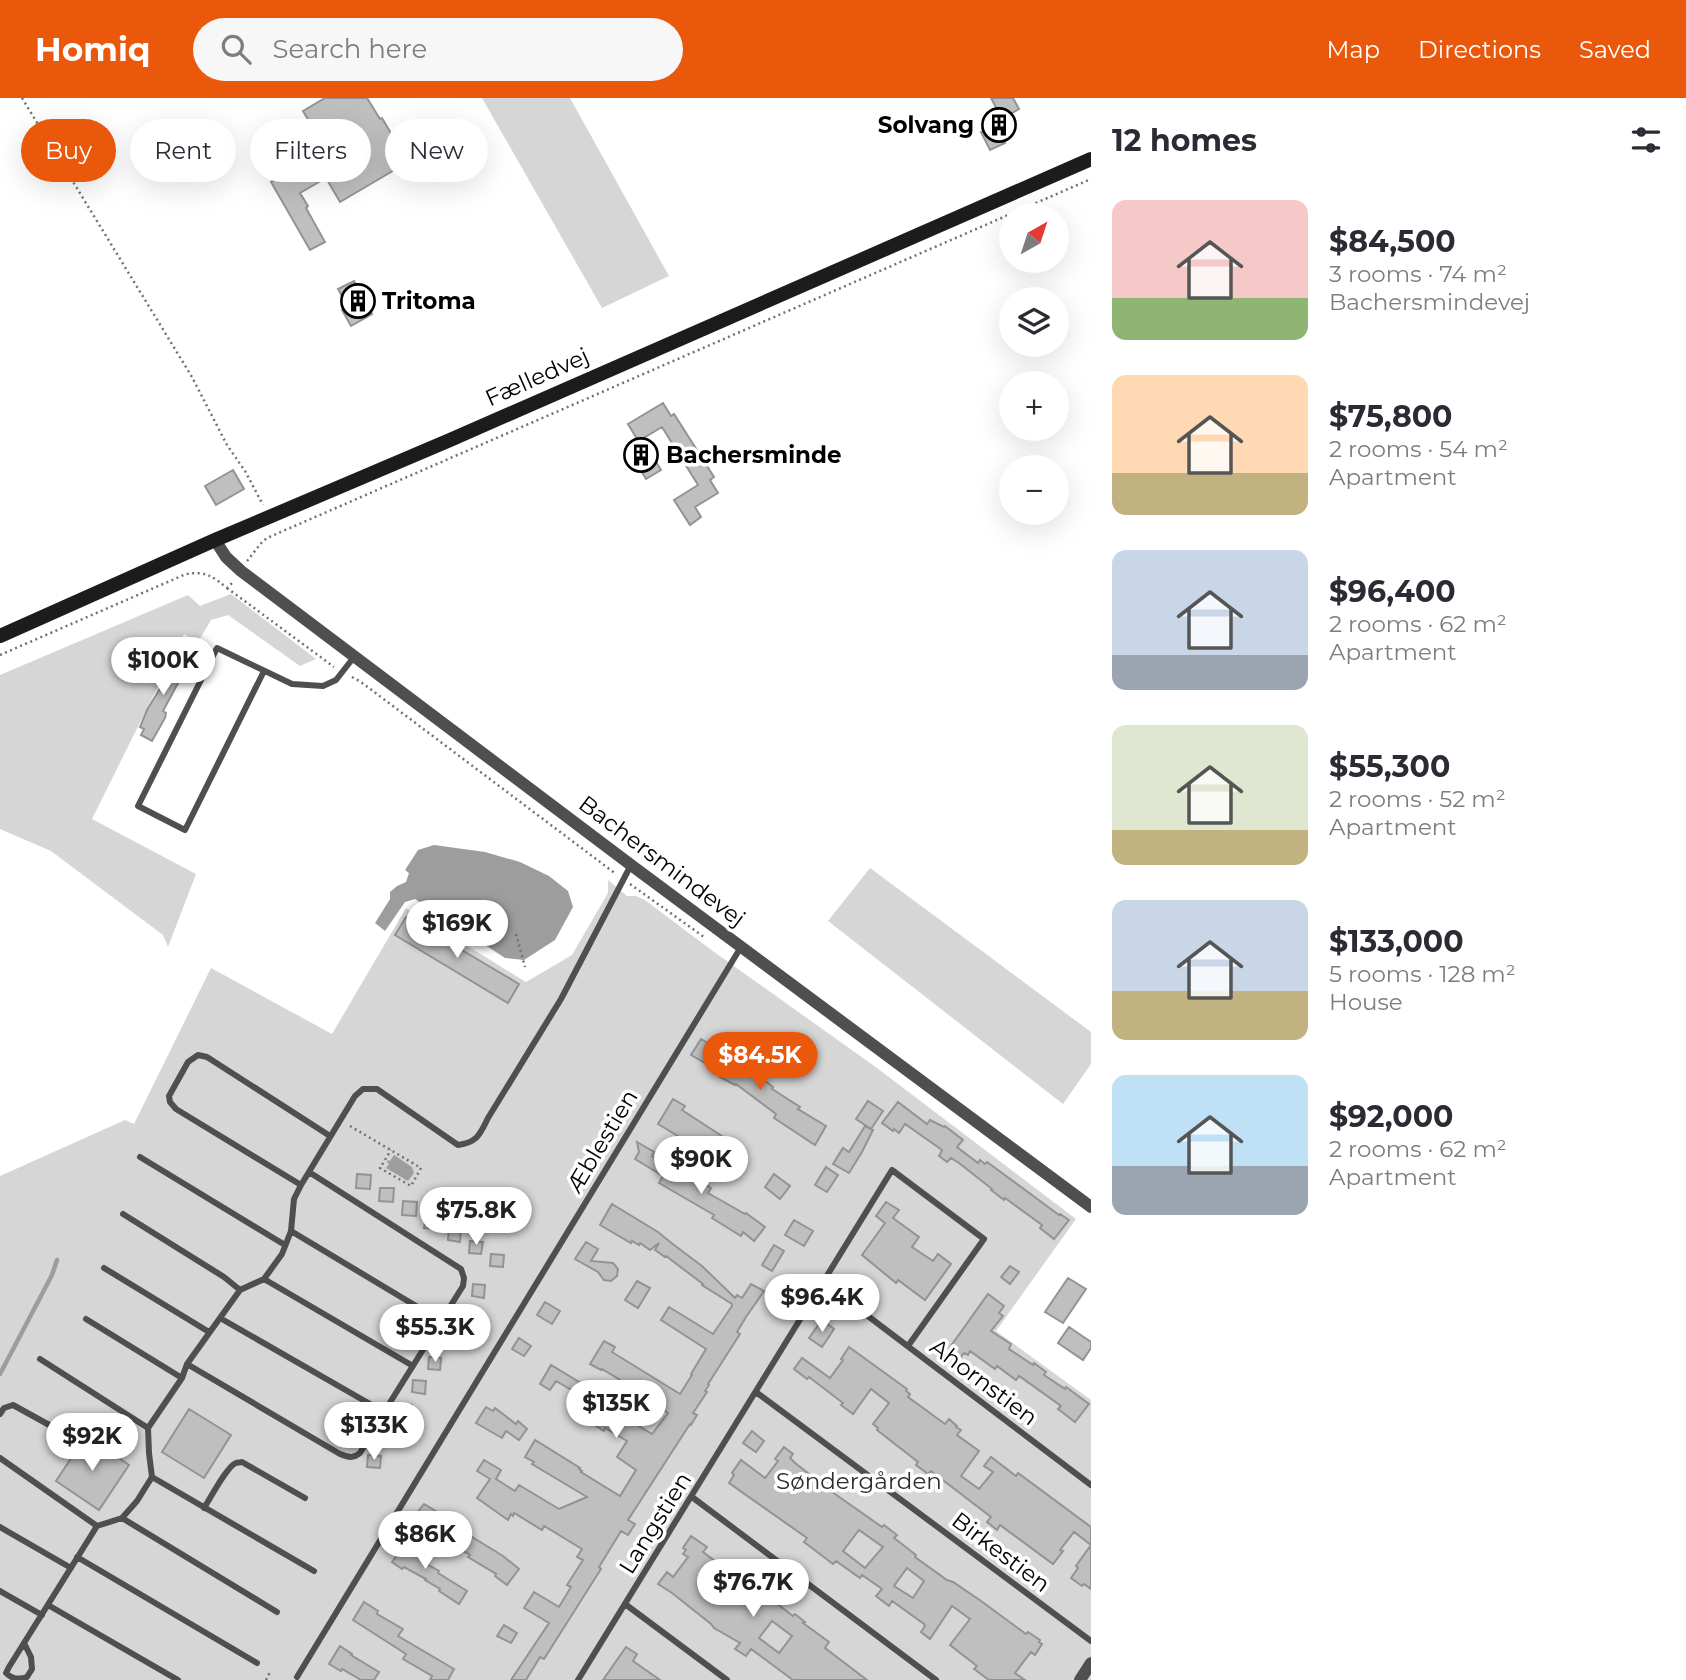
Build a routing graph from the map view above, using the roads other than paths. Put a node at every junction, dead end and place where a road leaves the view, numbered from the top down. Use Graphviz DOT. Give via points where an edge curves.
graph roads {
  1 [pos="1091,159"];
  2 [pos="215,540"];
  3 [pos="0,636"];
  4 [pos="355,656"];
  5 [pos="264,671"];
  6 [pos="631,865"];
  7 [pos="741,947"];
  8 [pos="330,1136"];
  9 [pos="140,1157"];
  10 [pos="309,1172"];
  11 [pos="300,1185"];
  12 [pos="1091,1207"];
  13 [pos="123,1214"];
  14 [pos="291,1231"];
  15 [pos="285,1245"];
  16 [pos="104,1268"];
  17 [pos="264,1279"];
  18 [pos="823,1282"];
  19 [pos="240,1290"];
  20 [pos="220,1318"];
  21 [pos="86,1319"];
  22 [pos="441,1321"];
  23 [pos="209,1332"];
  24 [pos="908,1346"];
  25 [pos="40,1359"];
  26 [pos="187,1364"];
  27 [pos="413,1366"];
  28 [pos="182,1378"];
  29 [pos="756,1392"];
  30 [pos="384,1412"];
  31 [pos="0,1415"];
  32 [pos="148,1428"];
  33 [pos="62,1432"];
  34 [pos="0,1458"];
  35 [pos="152,1477"];
  36 [pos="1091,1485"];
  37 [pos="692,1497"];
  38 [pos="305,1499"];
  39 [pos="204,1508"];
  40 [pos="122,1518"];
  41 [pos="97,1526"];
  42 [pos="0,1527"];
  43 [pos="77,1558"];
  44 [pos="71,1569"];
  45 [pos="314,1571"];
  46 [pos="0,1591"];
  47 [pos="625,1604"];
  48 [pos="48,1605"];
  49 [pos="276,1612"];
  50 [pos="42,1615"];
  51 [pos="1091,1641"];
  52 [pos="24,1643"];
  53 [pos="0,1662"];
  54 [pos="257,1663"];
  55 [pos="1091,1663"];
  56 [pos="8,1670"];
  57 [pos="297,1677"];
  58 [pos="178,1680"];
  59 [pos="579,1680"];
  60 [pos="727,1680"];
  61 [pos="936,1680"];
  62 [pos="1080,1680"];
  1 -- 2 [label="street, Fælledvej"];
  2 -- 3 [label="street, Fælledvej"];
  2 -- 4 [label="street, Bachersmindevej" via="241,571"];
  4 -- 5 [label="lane" via="336,680 323,686 292,684"];
  4 -- 6 [label="street, Bachersmindevej"];
  5 -- 5 [label="lane" via="217,648 138,806 185,830"];
  6 -- 7 [label="street, Bachersmindevej"];
  6 -- 8 [label="lane" via="561,999 479,1135 458,1145 377,1089 363,1089"];
  7 -- 12 [label="street, Bachersmindevej"];
  7 -- 57 [label="lane, Æblestien"];
  8 -- 10 [label="lane"];
  8 -- 11 [label="lane" via="207,1057 198,1055 188,1062 169,1096 176,1109"];
  9 -- 15 [label="lane"];
  10 -- 11 [label="lane"];
  10 -- 22 [label="lane" via="461,1269 463,1286"];
  11 -- 14 [label="lane"];
  13 -- 19 [label="lane"];
  14 -- 15 [label="lane"];
  14 -- 22 [label="lane"];
  15 -- 17 [label="lane"];
  16 -- 23 [label="lane"];
  17 -- 19 [label="lane"];
  17 -- 27 [label="lane"];
  18 -- 24 [label="lane, Ahornstien"];
  18 -- 24 [label="lane, Langstien" via="892,1170 984,1239"];
  18 -- 29 [label="lane, Langstien"];
  19 -- 20 [label="lane"];
  20 -- 23 [label="lane"];
  20 -- 30 [label="lane"];
  21 -- 28 [label="lane"];
  22 -- 27 [label="lane"];
  23 -- 26 [label="lane"];
  24 -- 36 [label="lane, Ahornstien"];
  25 -- 32 [label="lane"];
  26 -- 28 [label="lane"];
  26 -- 30 [label="lane" via="347,1457 360,1454"];
  27 -- 30 [label="lane"];
  28 -- 32 [label="lane"];
  29 -- 37 [label="lane, Langstien"];
  29 -- 51 [label="lane, Birkestien"];
  31 -- 33 [label="lane" via="13,1405"];
  32 -- 35 [label="lane"];
  34 -- 41 [label="lane"];
  35 -- 39 [label="lane"];
  35 -- 40 [label="lane"];
  37 -- 47 [label="lane, Langstien"];
  37 -- 61 [label="lane"];
  38 -- 39 [label="lane" via="238,1462"];
  39 -- 45 [label="lane"];
  40 -- 41 [label="lane"];
  40 -- 49 [label="lane"];
  41 -- 43 [label="lane"];
  42 -- 44 [label="lane"];
  43 -- 44 [label="lane"];
  43 -- 54 [label="lane"];
  44 -- 48 [label="lane"];
  46 -- 50 [label="lane"];
  47 -- 59 [label="lane, Langstien"];
  47 -- 60 [label="lane"];
  48 -- 50 [label="lane"];
  48 -- 58 [label="lane"];
  50 -- 52 [label="lane"];
  52 -- 56 [label="lane"];
  52 -- 56 [label="lane" via="33,1664 30,1674 18,1679"];
  53 -- 56 [label="lane"];
  55 -- 62 [label="street"];
}
